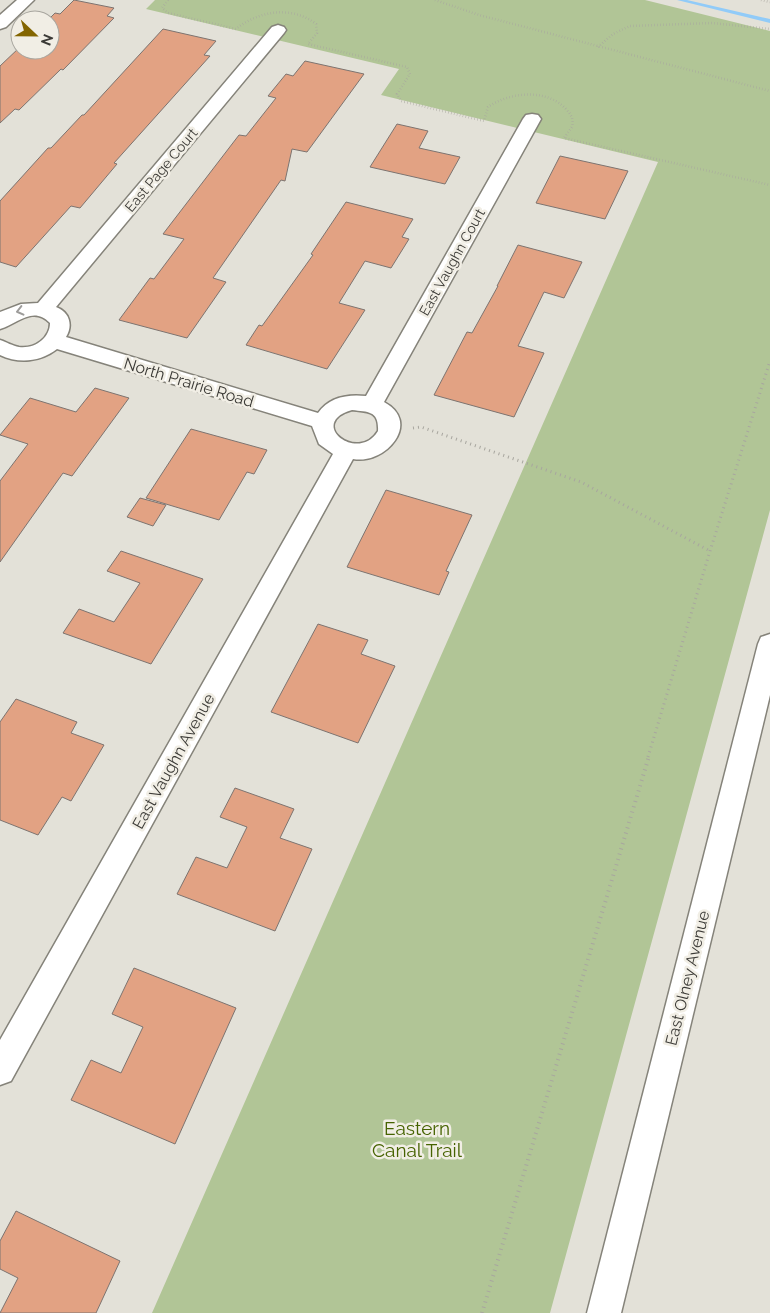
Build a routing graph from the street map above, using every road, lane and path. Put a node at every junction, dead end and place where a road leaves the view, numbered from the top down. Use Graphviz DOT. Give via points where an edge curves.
graph roads {
  1 [pos="26,0"];
  2 [pos="168,0"];
  3 [pos="435,0"];
  4 [pos="761,0"];
  5 [pos="770,2"];
  6 [pos="263,11"];
  7 [pos="247,16"];
  8 [pos="0,24"];
  9 [pos="770,29"];
  10 [pos="278,30"];
  11 [pos="598,47"];
  12 [pos="770,91"];
  13 [pos="532,119"];
  14 [pos="770,185"];
  15 [pos="43,310"];
  16 [pos="0,322"];
  17 [pos="55,341"];
  18 [pos="3,355"];
  19 [pos="770,361"];
  20 [pos="372,404"];
  21 [pos="323,422"];
  22 [pos="391,431"];
  23 [pos="346,451"];
  24 [pos="710,551"];
  25 [pos="770,644"];
  26 [pos="0,1070"];
  27 [pos="482,1313"];
  28 [pos="604,1313"];
  1 -- 8 [label="street"];
  2 -- 7 [label="path" via="162,8 168,13 236,29"];
  3 -- 11 [label="path"];
  4 -- 5 [label="path"];
  6 -- 14 [label="path" via="293,10 310,17 318,30 308,44 407,67 410,74 397,94 400,101 484,120 488,107 503,99 524,95 549,99 559,102 572,116 573,128 564,138"];
  9 -- 11 [label="path" via="712,23 630,26 613,34"];
  10 -- 15 [label="street, East Page Court"];
  11 -- 12 [label="path"];
  13 -- 20 [label="street, East Vaughn Court"];
  15 -- 16 [label="street, one-way" via="23,310"];
  15 -- 17 [label="street" via="51,312 60,322"];
  17 -- 18 [label="street" via="30,354"];
  17 -- 21 [label="street, North Prairie Road"];
  19 -- 24 [label="path"];
  20 -- 21 [label="street" via="342,404 326,415"];
  20 -- 22 [label="street" via="388,415"];
  21 -- 23 [label="street" via="327,440"];
  22 -- 23 [label="street" via="387,439 370,450"];
  22 -- 24 [label="path" via="421,427 581,482"];
  23 -- 26 [label="street, East Vaughn Avenue"];
  24 -- 27 [label="path"];
  25 -- 28 [label="street, East Olney Avenue"];
}
